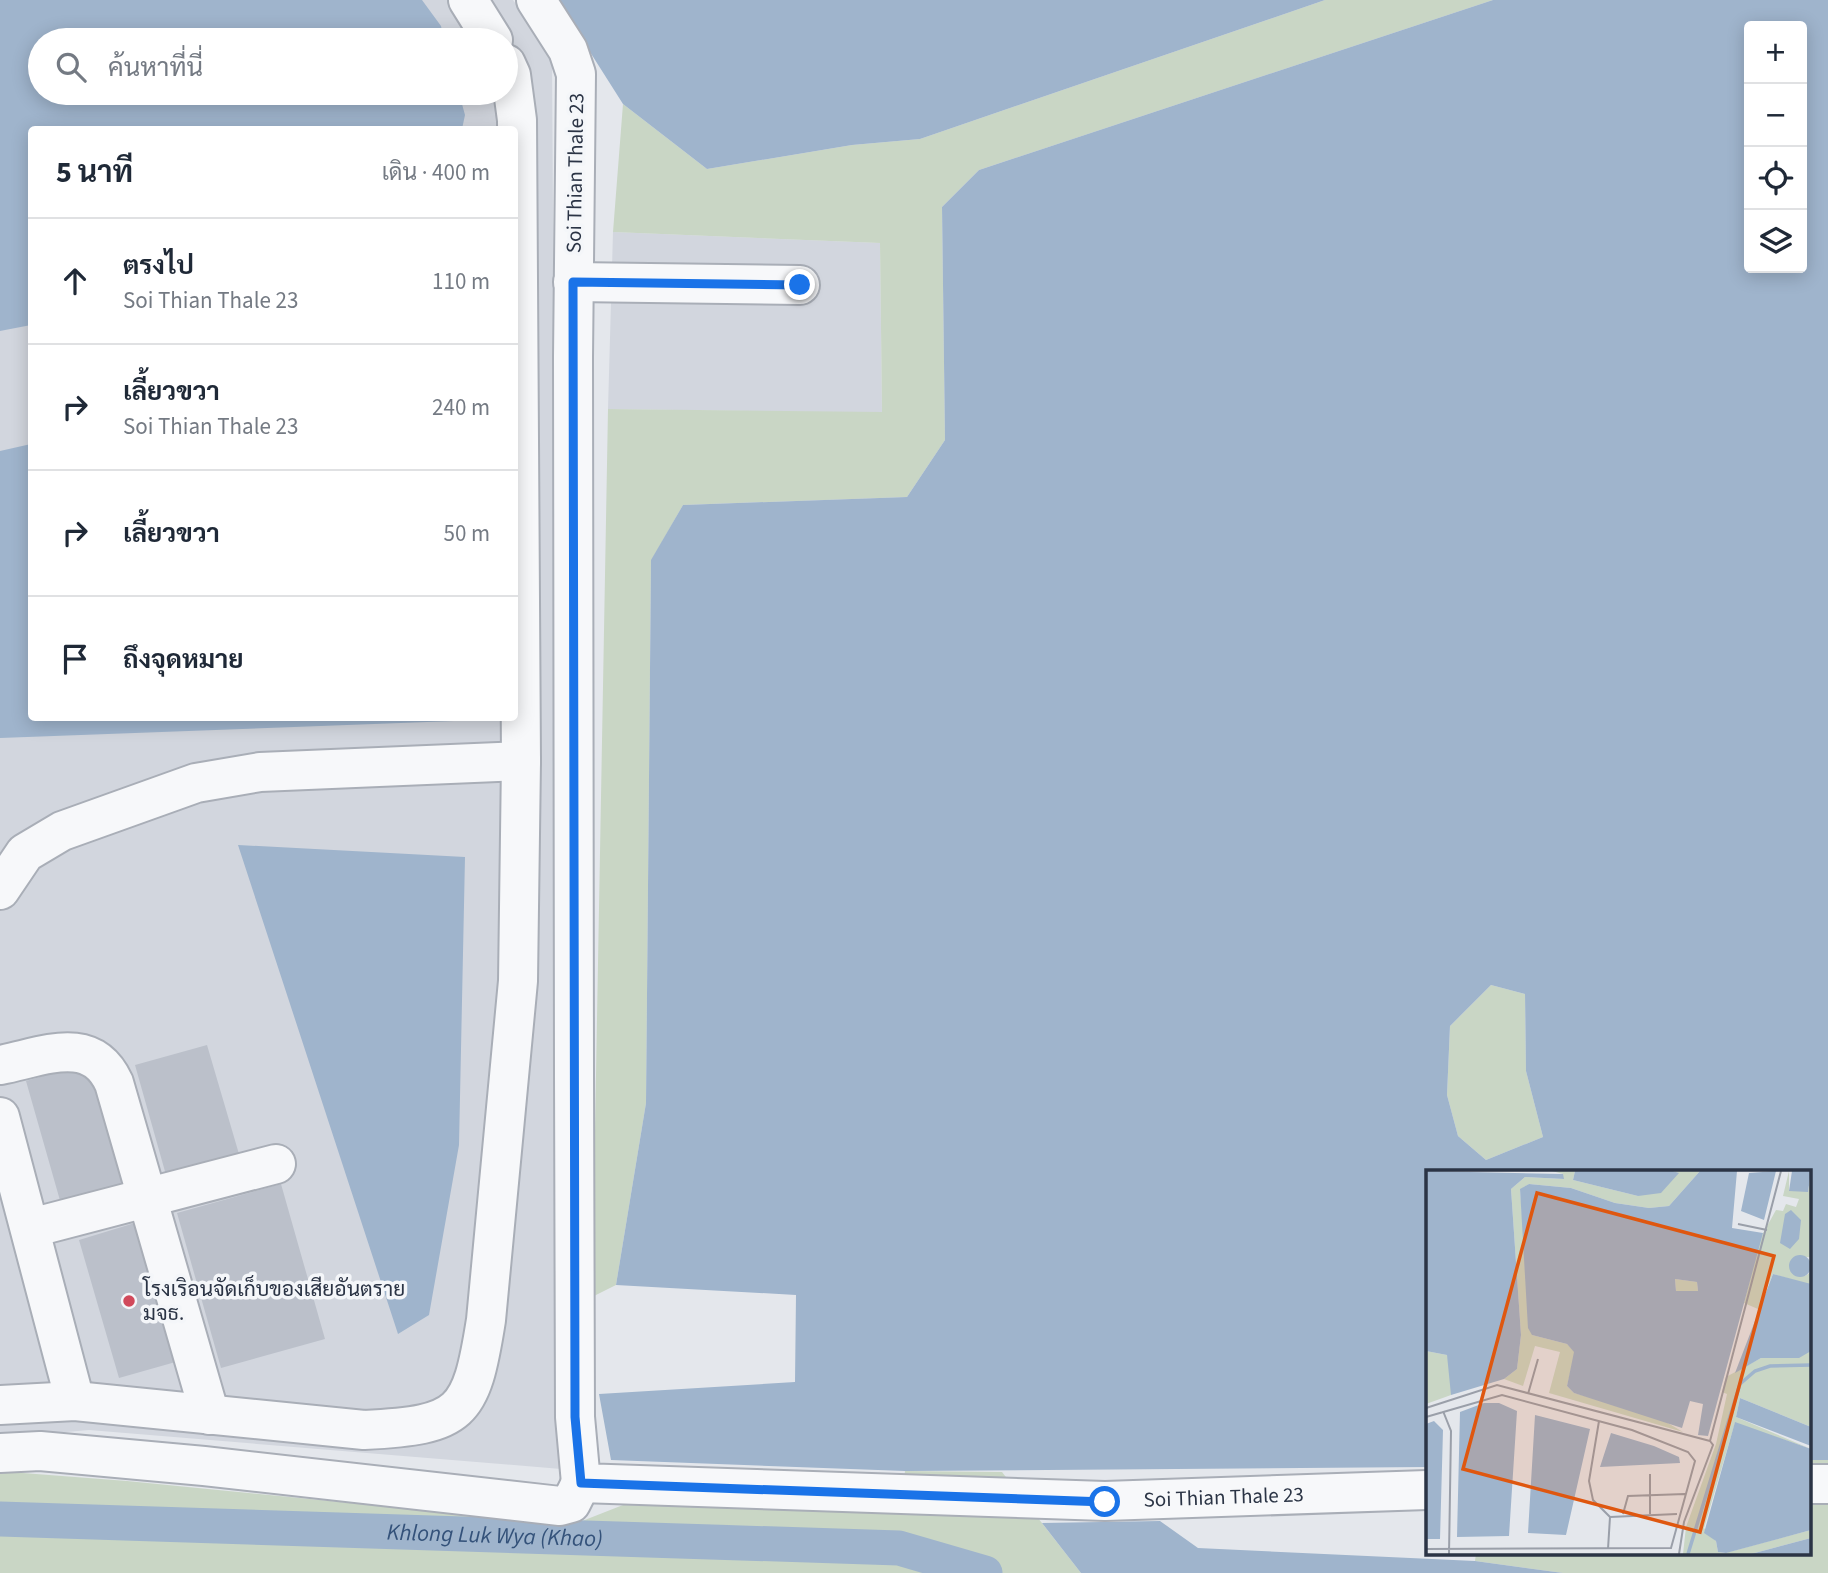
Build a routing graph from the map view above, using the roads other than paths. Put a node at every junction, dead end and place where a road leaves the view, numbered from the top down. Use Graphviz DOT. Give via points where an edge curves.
graph roads {
  1 [pos="468,0"];
  2 [pos="536,0"];
  3 [pos="486,28"];
  4 [pos="515,105"];
  5 [pos="517,126"];
  6 [pos="518,280"];
  7 [pos="573,282"];
  8 [pos="800,285"];
  9 [pos="521,761"];
  10 [pos="0,890"];
  11 [pos="0,1065"];
  12 [pos="0,1117"];
  13 [pos="276,1164"];
  14 [pos="146,1198"];
  15 [pos="31,1228"];
  16 [pos="75,1401"];
  17 [pos="0,1405"];
  18 [pos="210,1415"];
  19 [pos="0,1453"];
  20 [pos="581,1483"];
  21 [pos="1426,1490"];
  1 -- 3 [label="street"];
  2 -- 7 [label="street, Soi Thian Thale 23" via="568,50 576,74"];
  4 -- 5 [label="street"];
  6 -- 9 [label="street"];
  7 -- 8 [label="street"];
  7 -- 20 [label="street, Soi Thian Thale 23" via="575,1390"];
  9 -- 10 [label="street" via="260,772 196,783 62,831 25,853"];
  9 -- 18 [label="street" via="518,981 508,1113 486,1320 470,1392 456,1412 403,1428 364,1430"];
  11 -- 14 [label="street" via="74,1051 92,1054 106,1065"];
  12 -- 15 [label="street"];
  13 -- 14 [label="street"];
  14 -- 15 [label="street"];
  14 -- 18 [label="street"];
  15 -- 16 [label="street"];
  16 -- 17 [label="street"];
  16 -- 18 [label="street"];
  19 -- 20 [label="street" via="40,1451 561,1506 571,1503"];
  20 -- 21 [label="street, Soi Thian Thale 23" via="1105,1502"];
}
